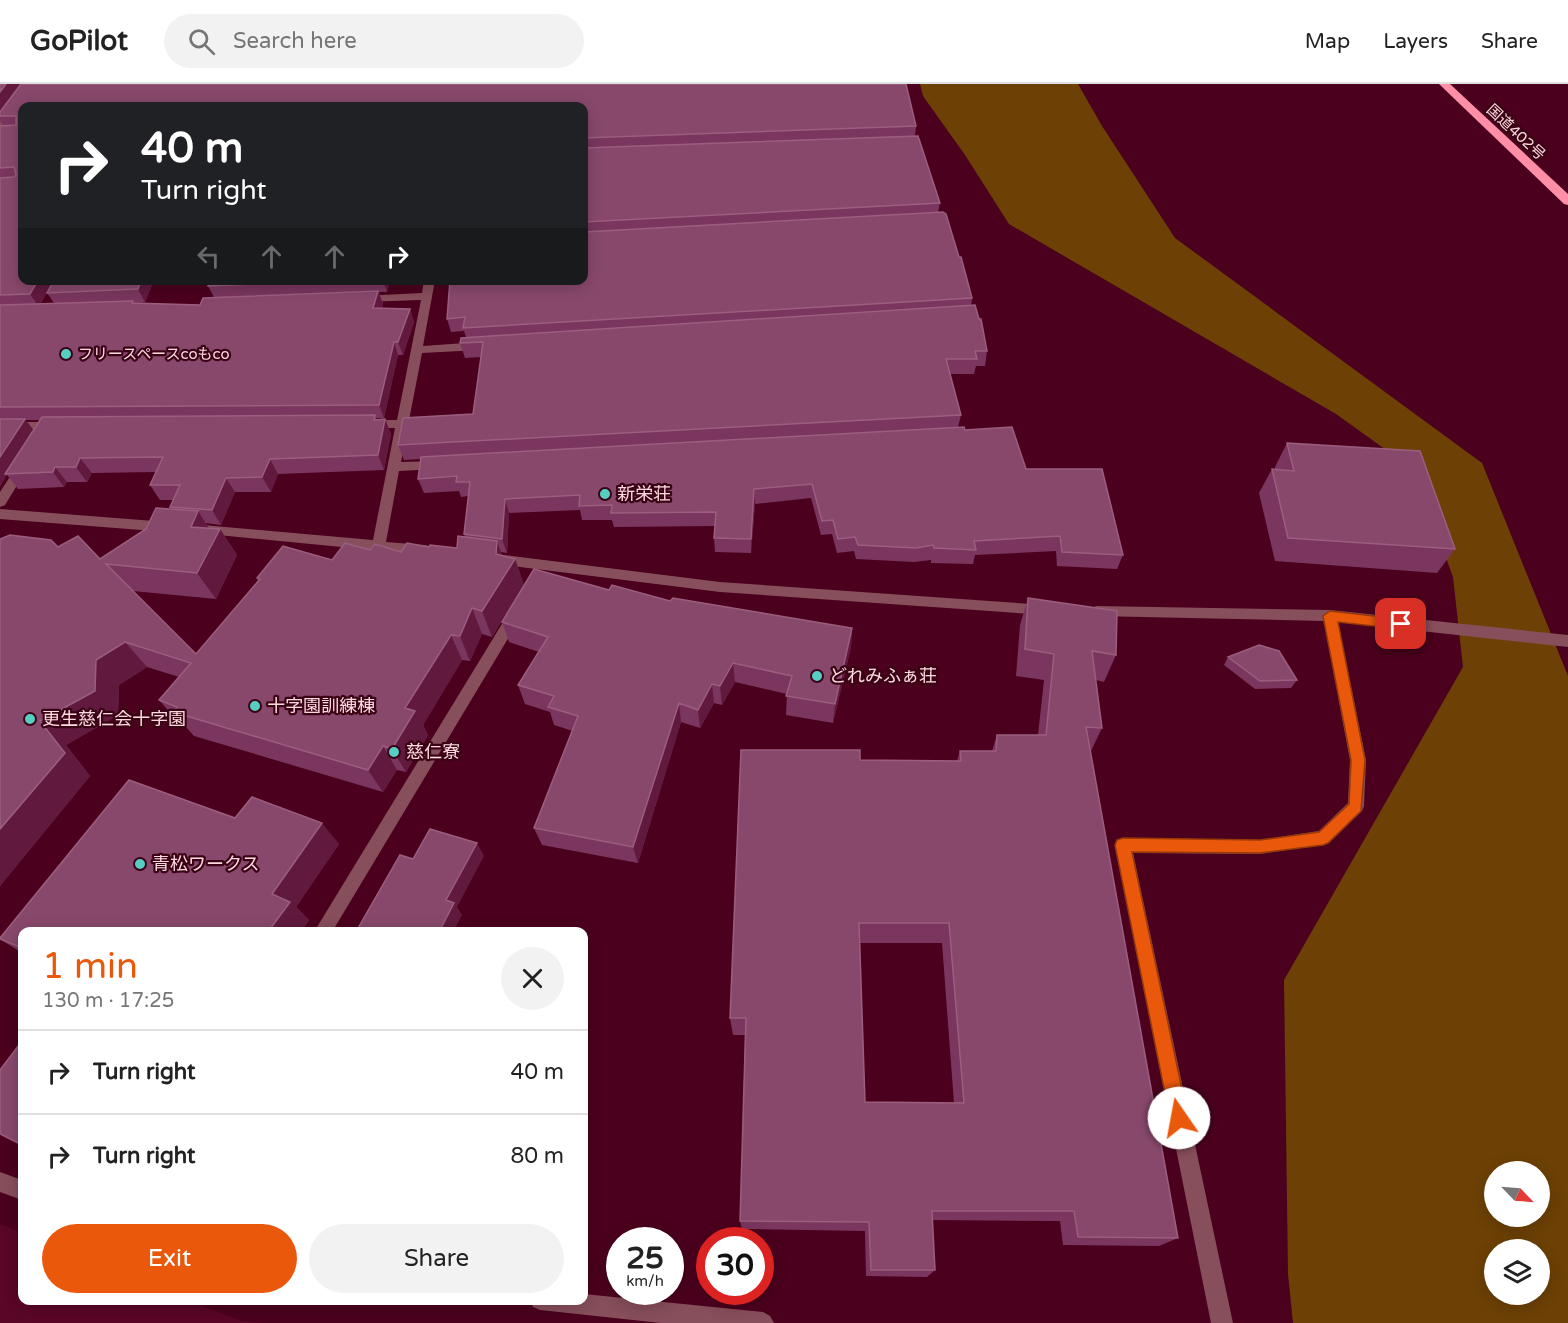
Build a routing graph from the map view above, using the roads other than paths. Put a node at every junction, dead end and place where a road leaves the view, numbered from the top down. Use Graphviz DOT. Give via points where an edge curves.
graph roads {
  1 [pos="31,84"];
  2 [pos="1444,84"];
  3 [pos="14,106"];
  4 [pos="0,108"];
  5 [pos="0,125"];
  6 [pos="0,134"];
  7 [pos="11,134"];
  8 [pos="1568,201"];
  9 [pos="429,285"];
  10 [pos="428,296"];
  11 [pos="356,299"];
  12 [pos="488,345"];
  13 [pos="418,350"];
  14 [pos="357,424"];
  15 [pos="404,424"];
  16 [pos="0,426"];
  17 [pos="72,426"];
  18 [pos="30,454"];
  19 [pos="455,464"];
  20 [pos="396,467"];
  21 [pos="0,502"];
  22 [pos="0,514"];
  23 [pos="379,544"];
  24 [pos="438,551"];
  25 [pos="486,557"];
  26 [pos="526,595"];
  27 [pos="1058,611"];
  28 [pos="1082,611"];
  29 [pos="1330,616"];
  30 [pos="1568,641"];
  31 [pos="325,927"];
  32 [pos="0,1182"];
  33 [pos="18,1189"];
  34 [pos="588,1305"];
  35 [pos="763,1323"];
  36 [pos="1222,1323"];
  1 -- 3 [label="street"];
  2 -- 8 [label="highway, 国道402号"];
  3 -- 4 [label="street"];
  3 -- 5 [label="street"];
  6 -- 7 [label="street"];
  9 -- 10 [label="street"];
  10 -- 11 [label="street"];
  10 -- 13 [label="street"];
  12 -- 13 [label="street"];
  13 -- 15 [label="street"];
  14 -- 15 [label="street"];
  15 -- 20 [label="street"];
  16 -- 17 [label="street" via="45,431"];
  18 -- 21 [label="street"];
  19 -- 20 [label="street"];
  20 -- 23 [label="street"];
  22 -- 23 [label="street"];
  23 -- 24 [label="street"];
  25 -- 27 [label="street" via="542,570 720,587"];
  26 -- 31 [label="street"];
  28 -- 29 [label="street"];
  29 -- 30 [label="street"];
  29 -- 36 [label="street" via="1358,760 1356,806 1323,838 1260,847 1123,845"];
  32 -- 33 [label="street"];
  34 -- 35 [label="street"];
}
